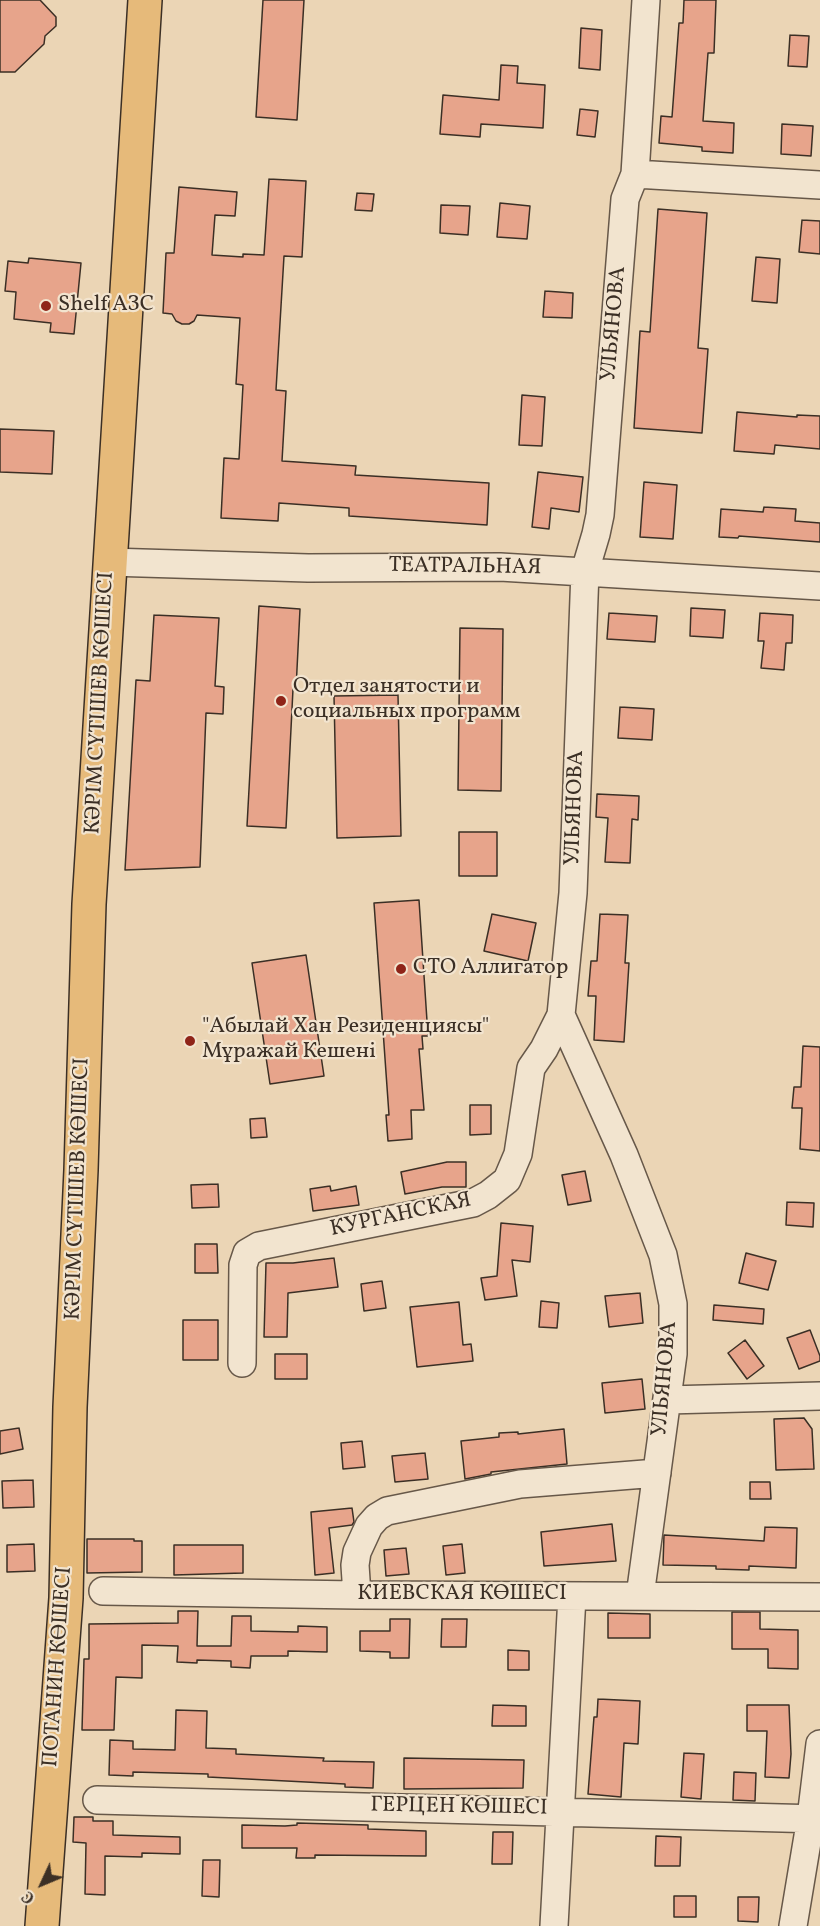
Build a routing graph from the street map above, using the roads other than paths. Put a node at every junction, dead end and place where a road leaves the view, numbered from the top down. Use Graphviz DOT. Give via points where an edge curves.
graph roads {
  1 [pos="145,0"];
  2 [pos="646,0"];
  3 [pos="635,174"];
  4 [pos="820,185"];
  5 [pos="109,562"];
  6 [pos="585,571"];
  7 [pos="820,586"];
  8 [pos="561,1015"];
  9 [pos="242,1362"];
  10 [pos="820,1396"];
  11 [pos="667,1400"];
  12 [pos="60,1406"];
  13 [pos="657,1473"];
  14 [pos="103,1591"];
  15 [pos="357,1595"];
  16 [pos="572,1596"];
  17 [pos="640,1596"];
  18 [pos="820,1597"];
  19 [pos="820,1744"];
  20 [pos="97,1800"];
  21 [pos="560,1811"];
  22 [pos="815,1818"];
  23 [pos="42,1926"];
  24 [pos="554,1926"];
  25 [pos="793,1926"];
  1 -- 5 [label="main road, КӘРІМ СҮТІШЕВ КӨШЕСІ"];
  2 -- 3 [label="street, УЛЬЯНОВА"];
  3 -- 4 [label="street"];
  3 -- 6 [label="street, УЛЬЯНОВА" via="625,199 600,515"];
  5 -- 6 [label="street, ТЕАТРАЛЬНАЯ"];
  5 -- 12 [label="main road, КӘРІМ СҮТІШЕВ КӨШЕСІ" via="89,904 81,1170"];
  6 -- 7 [label="street, ТЕАТРАЛЬНАЯ"];
  6 -- 8 [label="street, УЛЬЯНОВА" via="573,893"];
  8 -- 9 [label="street, КУРГАНСКАЯ" via="531,1068 518,1154 507,1180 473,1203 259,1246 247,1253 243,1265"];
  8 -- 11 [label="street, УЛЬЯНОВА" via="624,1155 663,1255 673,1304 673,1354"];
  10 -- 11 [label="street"];
  11 -- 13 [label="street, УЛЬЯНОВА"];
  12 -- 23 [label="main road, ПОТАНИН КӨШЕСІ" via="66,1598"];
  13 -- 15 [label="street" via="520,1484 387,1511 369,1526 357,1552"];
  13 -- 17 [label="street, УЛЬЯНОВА"];
  14 -- 15 [label="street, КИЕВСКАЯ КӨШЕСІ"];
  15 -- 16 [label="street, КИЕВСКАЯ КӨШЕСІ"];
  16 -- 17 [label="street, КИЕВСКАЯ КӨШЕСІ"];
  16 -- 21 [label="street"];
  17 -- 18 [label="street, КИЕВСКАЯ КӨШЕСІ"];
  19 -- 22 [label="street"];
  20 -- 21 [label="street, ГЕРЦЕН КӨШЕСІ"];
  21 -- 22 [label="street, ГЕРЦЕН КӨШЕСІ"];
  21 -- 24 [label="street"];
  22 -- 25 [label="street"];
}
